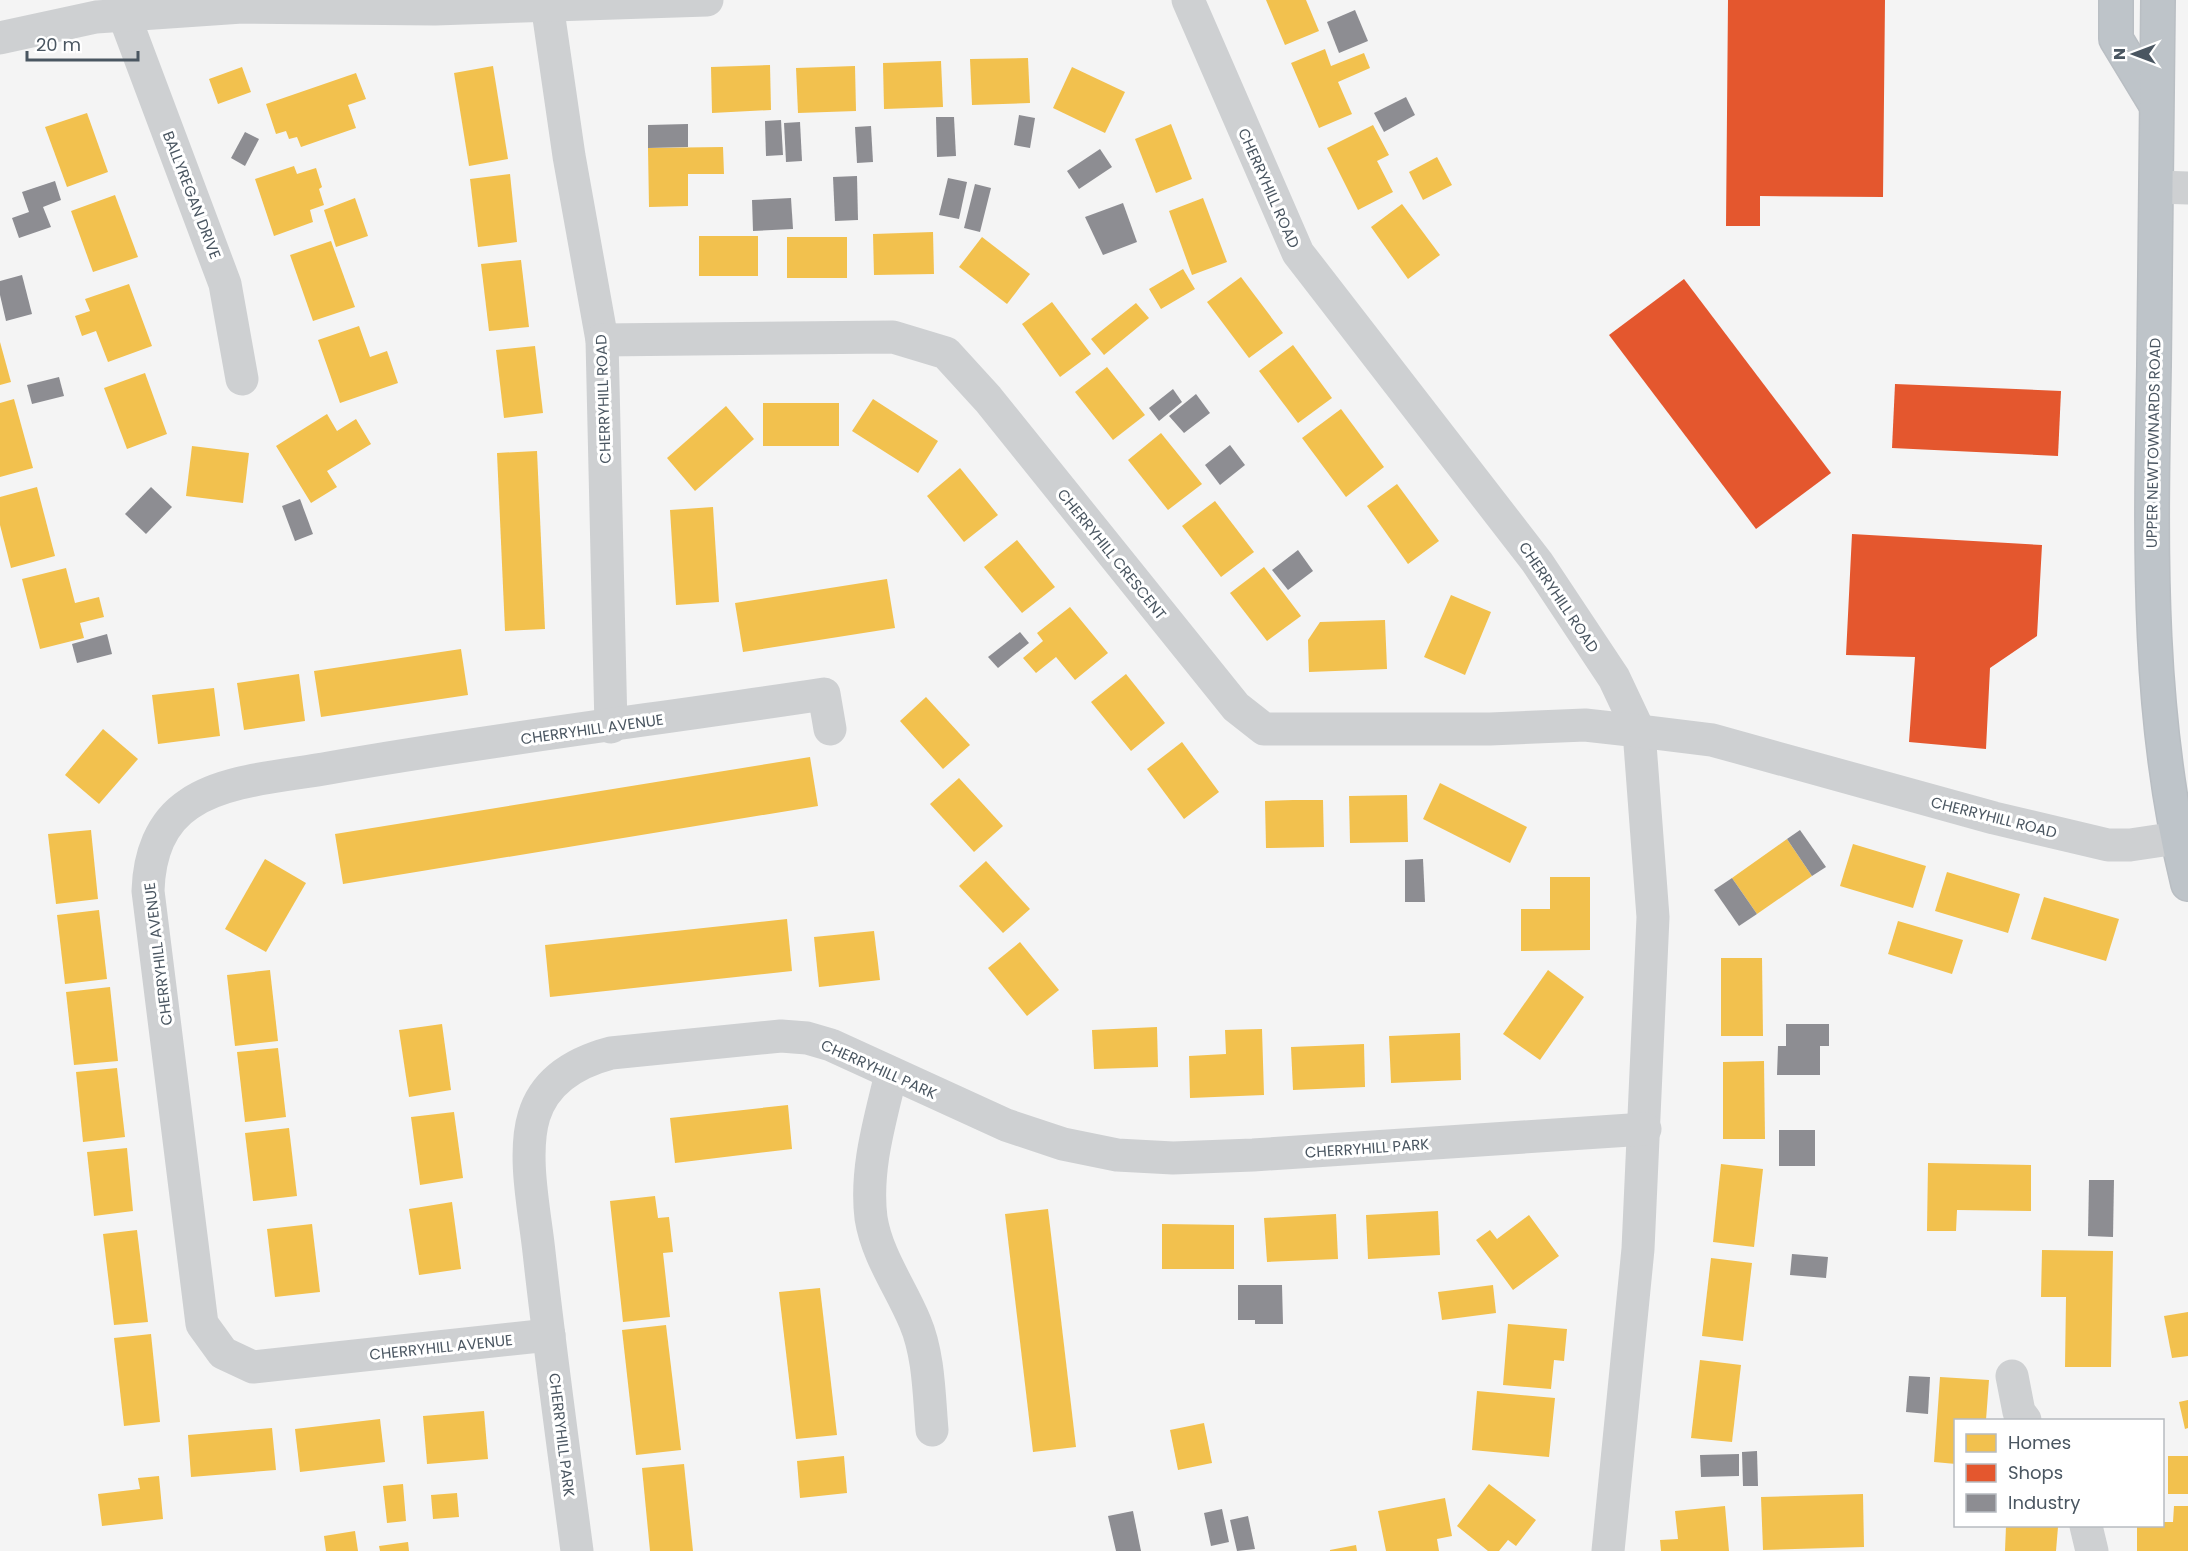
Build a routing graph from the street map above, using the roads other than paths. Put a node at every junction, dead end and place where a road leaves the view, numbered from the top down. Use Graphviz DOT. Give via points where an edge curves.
graph roads {
  1 [pos="707,0"];
  2 [pos="1188,0"];
  3 [pos="2116,0"];
  4 [pos="2158,0"];
  5 [pos="242,4"];
  6 [pos="547,4"];
  7 [pos="123,15"];
  8 [pos="0,38"];
  9 [pos="2156,105"];
  10 [pos="2173,188"];
  11 [pos="602,340"];
  12 [pos="242,379"];
  13 [pos="611,727"];
  14 [pos="830,729"];
  15 [pos="1639,731"];
  16 [pos="2177,838"];
  17 [pos="2188,884"];
  18 [pos="891,1074"];
  19 [pos="1645,1130"];
  20 [pos="549,1335"];
  21 [pos="2012,1376"];
  22 [pos="2024,1419"];
  23 [pos="932,1430"];
  24 [pos="2086,1527"];
  25 [pos="577,1551"];
  26 [pos="1608,1551"];
  27 [pos="2092,1551"];
  1 -- 6 [label="street"];
  2 -- 15 [label="street, CHERRYHILL ROAD" via="1298,253 1537,562 1614,678"];
  3 -- 9 [label="highway" via="2116,39"];
  4 -- 9 [label="highway, UPPER NEWTOWNARDS ROAD"];
  5 -- 6 [label="street" via="435,9"];
  5 -- 7 [label="street"];
  6 -- 11 [label="street, CHERRYHILL ROAD"];
  7 -- 8 [label="street"];
  7 -- 12 [label="street, BALLYREGAN DRIVE" via="225,284"];
  9 -- 10 [label="highway, UPPER NEWTOWNARDS ROAD"];
  10 -- 16 [label="highway, UPPER NEWTOWNARDS ROAD" via="2151,480 2152,598 2163,750"];
  11 -- 13 [label="street, CHERRYHILL ROAD"];
  11 -- 15 [label="street, CHERRYHILL CRESCENT" via="893,337 946,353 988,399 1236,707 1264,729 1585,725"];
  13 -- 14 [label="street, CHERRYHILL AVENUE" via="824,694"];
  13 -- 20 [label="street, CHERRYHILL AVENUE" via="393,757 225,787 188,804 173,818 157,844 149,871 148,891 202,1324 223,1353 253,1367"];
  15 -- 16 [label="street, CHERRYHILL ROAD" via="1712,740 1983,815 2108,845"];
  15 -- 19 [label="street" via="1653,917"];
  16 -- 17 [label="highway, UPPER NEWTOWNARDS ROAD"];
  18 -- 19 [label="street, CHERRYHILL PARK" via="1006,1125 1063,1144 1116,1155 1253,1155"];
  18 -- 20 [label="street, CHERRYHILL PARK" via="831,1045 781,1036 611,1053 587,1059 563,1074 545,1093 534,1117 530,1149"];
  18 -- 23 [label="street" via="870,1181 871,1219 881,1252 916,1324 926,1365"];
  19 -- 26 [label="street" via="1638,1249"];
  20 -- 25 [label="street, CHERRYHILL PARK"];
  21 -- 22 [label="street" via="2019,1412"];
  24 -- 27 [label="street"];
}
